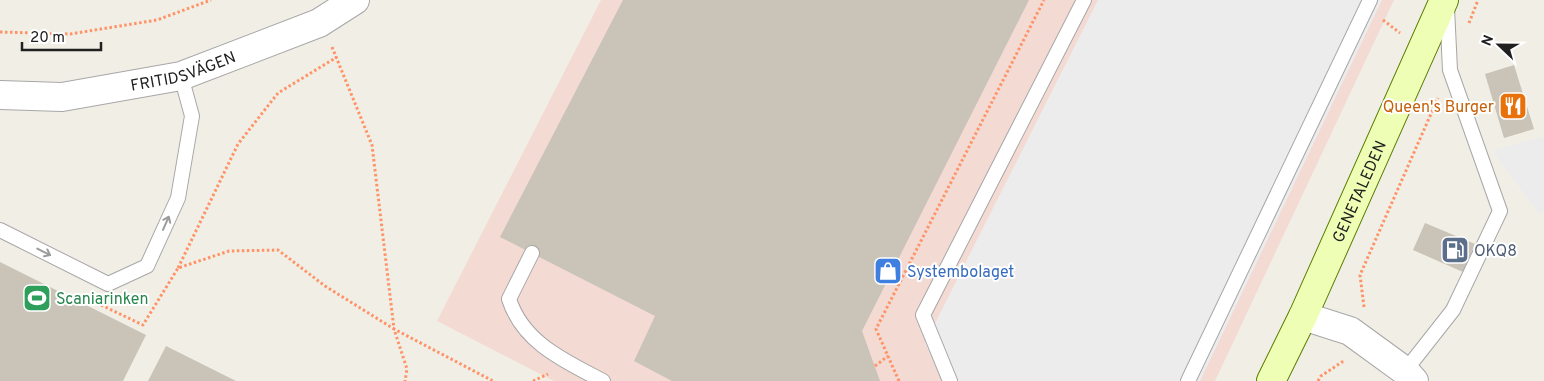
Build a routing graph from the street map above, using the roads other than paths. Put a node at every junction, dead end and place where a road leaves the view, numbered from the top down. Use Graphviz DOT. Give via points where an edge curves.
graph roads {
  1 [pos="355,0"];
  2 [pos="1084,0"];
  3 [pos="1445,0"];
  4 [pos="1368,4"];
  5 [pos="181,76"];
  6 [pos="0,95"];
  7 [pos="0,230"];
  8 [pos="532,253"];
  9 [pos="1304,316"];
  10 [pos="1410,376"];
  11 [pos="603,381"];
  12 [pos="950,381"];
  13 [pos="1188,381"];
  14 [pos="1271,381"];
  1 -- 5 [label="street, FRITIDSVÄGEN" via="319,23"];
  2 -- 12 [label="lane" via="923,314"];
  3 -- 9 [label="main road, GENETALEDEN"];
  3 -- 10 [label="lane" via="1450,70 1500,211 1453,310"];
  4 -- 13 [label="lane"];
  5 -- 6 [label="street, FRITIDSVÄGEN" via="62,97"];
  7 -- 5 [label="lane, one-way" via="108,284 147,266 178,198 192,116"];
  8 -- 11 [label="lane" via="509,299 512,310 528,334 556,357"];
  9 -- 10 [label="street" via="1350,332"];
  9 -- 14 [label="main road, GENETALEDEN"];
}
